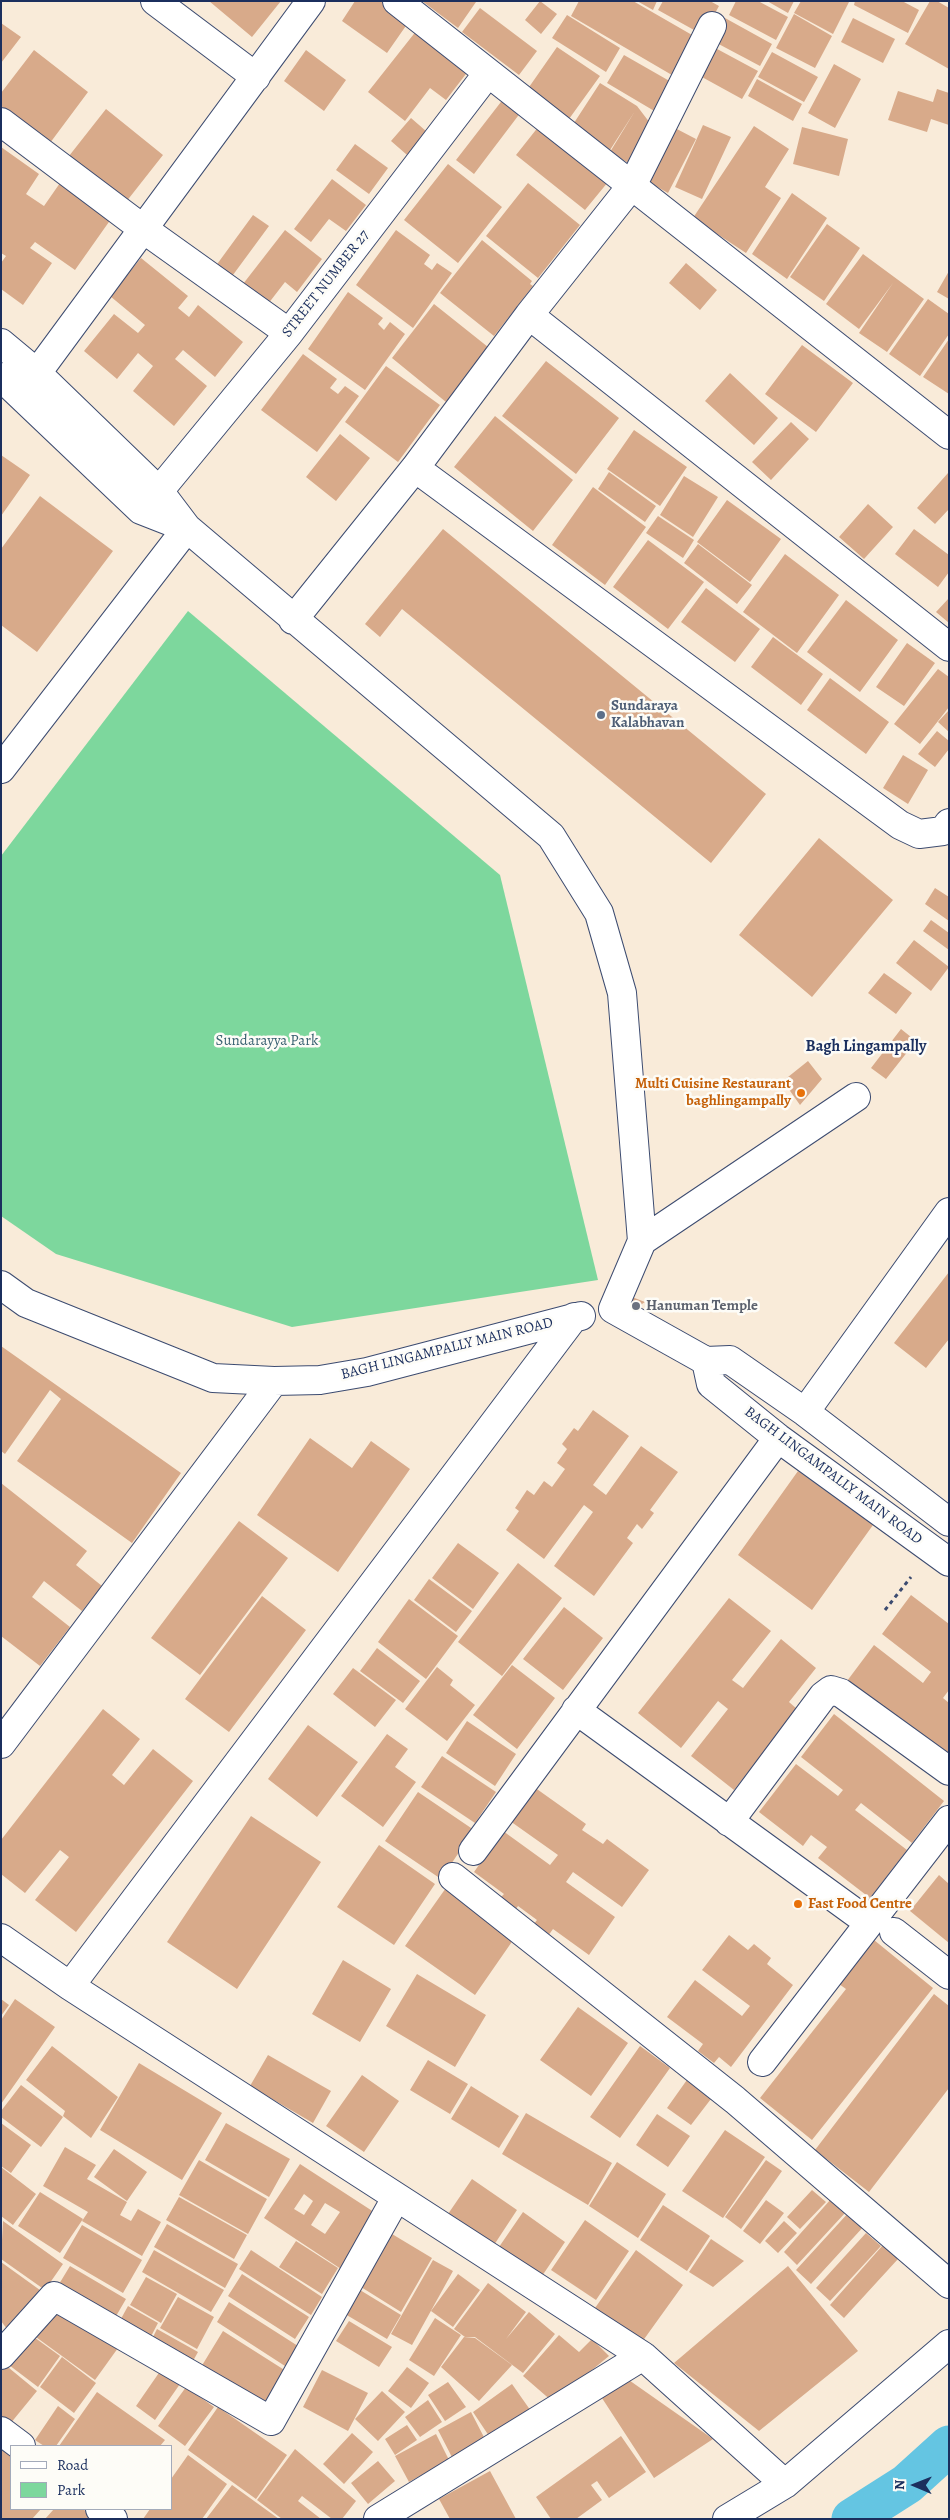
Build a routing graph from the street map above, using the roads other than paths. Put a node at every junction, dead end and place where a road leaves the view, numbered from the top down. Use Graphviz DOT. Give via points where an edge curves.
graph roads {
  1 [pos="155,1"];
  2 [pos="311,1"];
  3 [pos="397,1"];
  4 [pos="712,26"];
  5 [pos="488,73"];
  6 [pos="256,77"];
  7 [pos="1,122"];
  8 [pos="632,184"];
  9 [pos="142,228"];
  10 [pos="529,315"];
  11 [pos="289,333"];
  12 [pos="1,344"];
  13 [pos="36,373"];
  14 [pos="1,378"];
  15 [pos="949,435"];
  16 [pos="416,468"];
  17 [pos="159,491"];
  18 [pos="187,528"];
  19 [pos="293,620"];
  20 [pos="949,647"];
  21 [pos="1,769"];
  22 [pos="949,823"];
  23 [pos="856,1097"];
  24 [pos="949,1212"];
  25 [pos="642,1241"];
  26 [pos="1,1285"];
  27 [pos="613,1309"];
  28 [pos="574,1317"];
  29 [pos="706,1361"];
  30 [pos="274,1381"];
  31 [pos="805,1412"];
  32 [pos="778,1438"];
  33 [pos="949,1522"];
  34 [pos="941,1556"];
  35 [pos="576,1710"];
  36 [pos="1,1744"];
  37 [pos="949,1771"];
  38 [pos="949,1820"];
  39 [pos="729,1822"];
  40 [pos="473,1850"];
  41 [pos="452,1877"];
  42 [pos="868,1922"];
  43 [pos="894,1932"];
  44 [pos="1,1938"];
  45 [pos="949,1975"];
  46 [pos="70,1986"];
  47 [pos="762,2062"];
  48 [pos="396,2198"];
  49 [pos="949,2284"];
  50 [pos="949,2344"];
  51 [pos="1,2355"];
  52 [pos="644,2356"];
  53 [pos="1,2431"];
  54 [pos="20,2445"];
  55 [pos="785,2484"];
  56 [pos="101,2510"];
  57 [pos="112,2519"];
  58 [pos="378,2519"];
  59 [pos="727,2519"];
  1 -- 6 [label="street"];
  2 -- 6 [label="street"];
  3 -- 5 [label="street"];
  4 -- 8 [label="street"];
  5 -- 8 [label="street"];
  5 -- 11 [label="street, STREET NUMBER 27"];
  6 -- 9 [label="street"];
  7 -- 9 [label="street"];
  8 -- 10 [label="street"];
  8 -- 15 [label="street"];
  9 -- 11 [label="street"];
  9 -- 13 [label="street"];
  10 -- 16 [label="street"];
  10 -- 20 [label="street"];
  11 -- 17 [label="street, STREET NUMBER 27"];
  12 -- 13 [label="street"];
  13 -- 17 [label="street"];
  14 -- 18 [label="street" via="141,510"];
  16 -- 19 [label="street"];
  16 -- 22 [label="street" via="900,825 919,834 943,831"];
  17 -- 18 [label="street"];
  18 -- 19 [label="street"];
  18 -- 21 [label="street"];
  19 -- 25 [label="street" via="551,836 599,913 622,993"];
  23 -- 25 [label="street"];
  24 -- 31 [label="street"];
  25 -- 27 [label="street"];
  26 -- 30 [label="street, BAGH LINGAMPALLY MAIN ROAD" via="26,1303 213,1378"];
  27 -- 28 [label="street, BAGH LINGAMPALLY MAIN ROAD"];
  27 -- 29 [label="street"];
  28 -- 30 [label="street, BAGH LINGAMPALLY MAIN ROAD" via="367,1372 320,1380"];
  28 -- 46 [label="street"];
  29 -- 31 [label="street" via="730,1360"];
  29 -- 32 [label="street, BAGH LINGAMPALLY MAIN ROAD" via="711,1384"];
  30 -- 36 [label="street"];
  31 -- 33 [label="street"];
  32 -- 34 [label="street, BAGH LINGAMPALLY MAIN ROAD"];
  32 -- 35 [label="street"];
  35 -- 39 [label="street"];
  35 -- 40 [label="street"];
  37 -- 39 [label="street" via="841,1693 831,1690 823,1696"];
  38 -- 42 [label="street"];
  39 -- 42 [label="street"];
  41 -- 49 [label="street" via="735,2100"];
  42 -- 47 [label="street"];
  43 -- 45 [label="street"];
  44 -- 46 [label="street"];
  46 -- 48 [label="street"];
  48 -- 51 [label="street" via="271,2421 54,2296"];
  48 -- 52 [label="street"];
  50 -- 55 [label="street"];
  52 -- 55 [label="street"];
  52 -- 58 [label="street"];
  53 -- 54 [label="street"];
  55 -- 59 [label="street"];
  56 -- 57 [label="street"];
}
